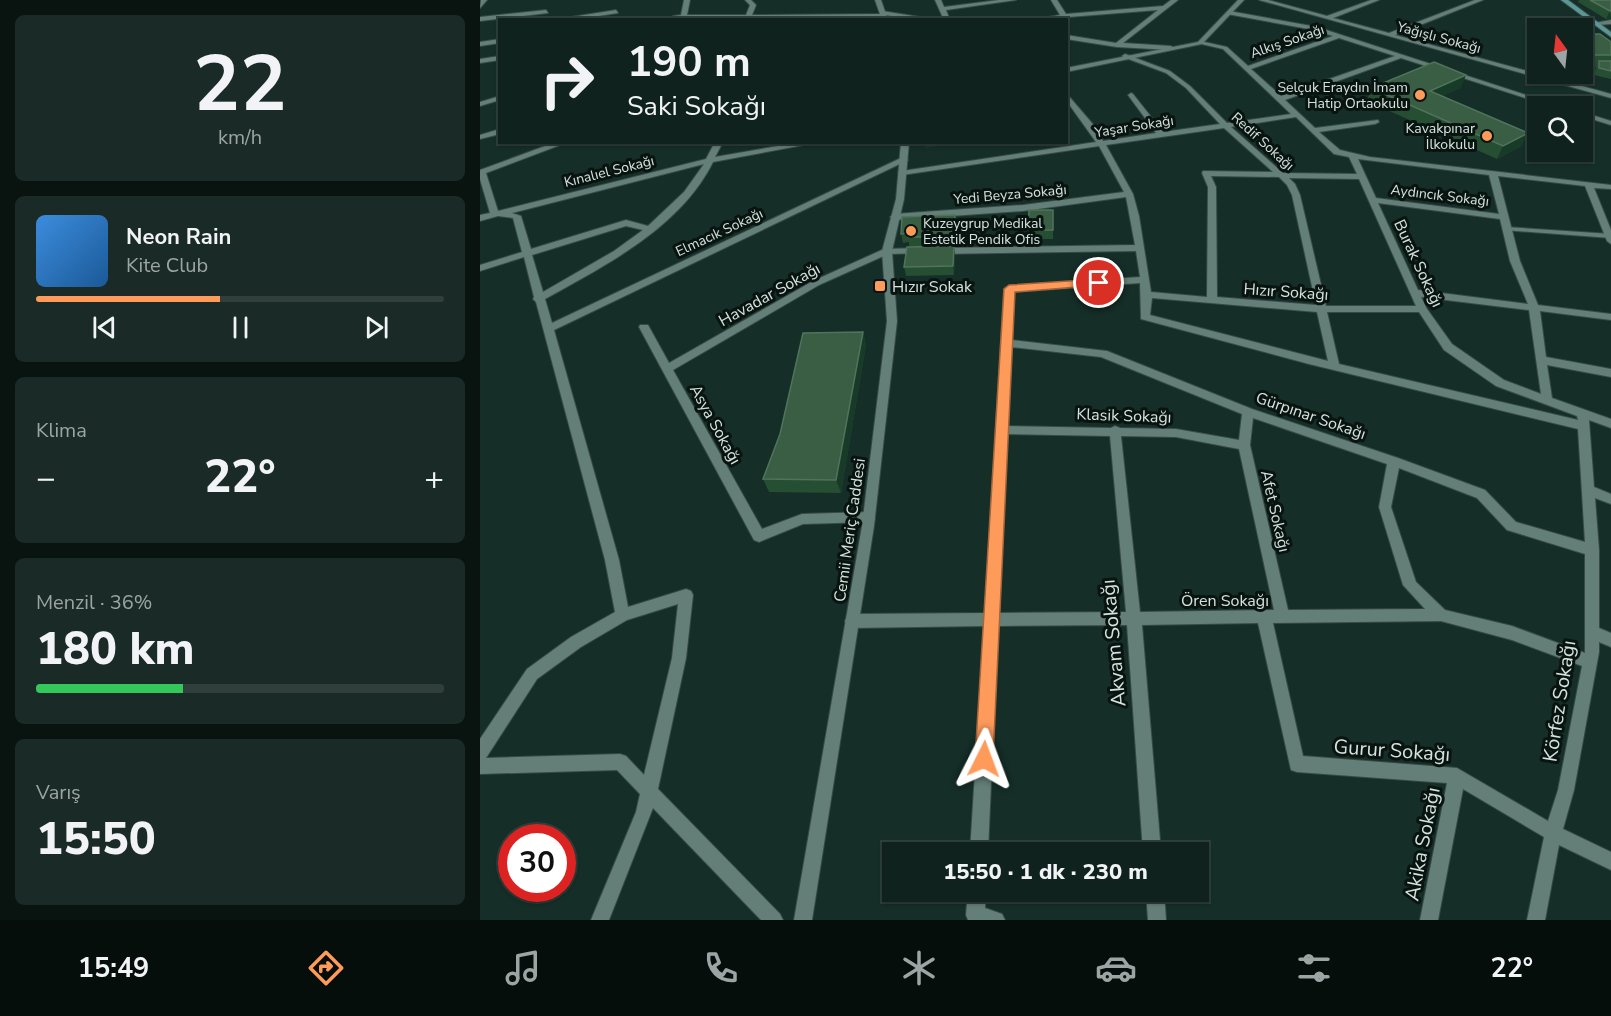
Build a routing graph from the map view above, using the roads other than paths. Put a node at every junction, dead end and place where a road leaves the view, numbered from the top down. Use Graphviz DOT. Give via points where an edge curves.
graph roads {
  1 [pos="484,0"];
  2 [pos="687,0"];
  3 [pos="748,0"];
  4 [pos="878,0"];
  5 [pos="938,0"];
  6 [pos="1013,0"];
  7 [pos="1054,0"];
  8 [pos="1175,0"];
  9 [pos="1241,0"];
  10 [pos="1262,0"];
  11 [pos="1376,0"];
  12 [pos="1480,0"];
  13 [pos="1564,0"];
  14 [pos="549,2"];
  15 [pos="480,6"];
  16 [pos="1165,8"];
  17 [pos="942,9"];
  18 [pos="546,12"];
  19 [pos="616,13"];
  20 [pos="1229,13"];
  21 [pos="883,16"];
  22 [pos="1064,16"];
  23 [pos="684,17"];
  24 [pos="544,18"];
  25 [pos="572,18"];
  26 [pos="675,18"];
  27 [pos="716,18"];
  28 [pos="747,18"];
  29 [pos="828,18"];
  30 [pos="910,18"];
  31 [pos="946,18"];
  32 [pos="1048,18"];
  33 [pos="1327,18"];
  34 [pos="480,19"];
  35 [pos="1611,22"];
  36 [pos="1597,23"];
  37 [pos="1389,35"];
  38 [pos="1611,35"];
  39 [pos="1336,37"];
  40 [pos="1068,38"];
  41 [pos="498,41"];
  42 [pos="1200,43"];
  43 [pos="480,44"];
  44 [pos="1117,45"];
  45 [pos="1171,48"];
  46 [pos="1125,56"];
  47 [pos="1398,57"];
  48 [pos="498,58"];
  49 [pos="480,61"];
  50 [pos="1247,68"];
  51 [pos="1068,70"];
  52 [pos="1131,95"];
  53 [pos="1611,96"];
  54 [pos="1527,97"];
  55 [pos="1068,98"];
  56 [pos="1280,99"];
  57 [pos="498,100"];
  58 [pos="480,104"];
  59 [pos="1298,115"];
  60 [pos="1593,117"];
  61 [pos="1375,122"];
  62 [pos="1611,123"];
  63 [pos="1226,126"];
  64 [pos="1314,130"];
  65 [pos="498,132"];
  66 [pos="1162,135"];
  67 [pos="480,137"];
  68 [pos="559,144"];
  69 [pos="718,144"];
  70 [pos="805,144"];
  71 [pos="905,144"];
  72 [pos="1030,144"];
  73 [pos="1101,145"];
  74 [pos="1036,154"];
  75 [pos="1352,155"];
  76 [pos="712,160"];
  77 [pos="903,166"];
  78 [pos="481,172"];
  79 [pos="1278,174"];
  80 [pos="1493,174"];
  81 [pos="1362,177"];
  82 [pos="1589,185"];
  83 [pos="1611,187"];
  84 [pos="1129,194"];
  85 [pos="1373,200"];
  86 [pos="494,213"];
  87 [pos="894,217"];
  88 [pos="1503,217"];
  89 [pos="480,218"];
  90 [pos="649,229"];
  91 [pos="1506,229"];
  92 [pos="1610,238"];
  93 [pos="1140,248"];
  94 [pos="887,251"];
  95 [pos="526,253"];
  96 [pos="480,268"];
  97 [pos="1143,280"];
  98 [pos="1416,293"];
  99 [pos="1147,295"];
  100 [pos="538,299"];
  101 [pos="1212,300"];
  102 [pos="1534,307"];
  103 [pos="1323,309"];
  104 [pos="1422,309"];
  105 [pos="1611,316"];
  106 [pos="644,327"];
  107 [pos="547,329"];
  108 [pos="1006,343"];
  109 [pos="1540,360"];
  110 [pos="1334,364"];
  111 [pos="667,369"];
  112 [pos="1611,373"];
  113 [pos="1547,400"];
  114 [pos="1248,412"];
  115 [pos="1583,420"];
  116 [pos="1611,424"];
  117 [pos="1001,430"];
  118 [pos="1115,430"];
  119 [pos="1244,445"];
  120 [pos="1394,461"];
  121 [pos="1588,490"];
  122 [pos="1611,499"];
  123 [pos="869,517"];
  124 [pos="1592,550"];
  125 [pos="623,615"];
  126 [pos="1441,615"];
  127 [pos="1264,617"];
  128 [pos="1283,618"];
  129 [pos="1134,619"];
  130 [pos="992,620"];
  131 [pos="852,621"];
  132 [pos="1592,632"];
  133 [pos="1611,640"];
  134 [pos="1590,662"];
  135 [pos="480,753"];
  136 [pos="480,766"];
  137 [pos="1457,776"];
  138 [pos="649,792"];
  139 [pos="1553,833"];
  140 [pos="980,842"];
  141 [pos="1151,842"];
  142 [pos="1611,861"];
  143 [pos="976,902"];
  144 [pos="1156,902"];
  145 [pos="600,920"];
  146 [pos="774,920"];
  147 [pos="803,920"];
  148 [pos="996,920"];
  149 [pos="1157,920"];
  150 [pos="1429,920"];
  151 [pos="1536,920"];
  1 -- 15 [label="street"];
  2 -- 23 [label="street"];
  3 -- 28 [label="street" via="753,5"];
  4 -- 21 [label="street"];
  5 -- 17 [label="street"];
  6 -- 17 [label="street"];
  7 -- 22 [label="street"];
  8 -- 16 [label="street"];
  9 -- 20 [label="street"];
  10 -- 33 [label="street, Yağışlı Sokağı"];
  11 -- 33 [label="street"];
  12 -- 37 [label="street"];
  13 -- 36 [label="main road"];
  14 -- 18 [label="street"];
  16 -- 22 [label="street"];
  16 -- 44 [label="street"];
  17 -- 31 [label="street"];
  18 -- 24 [label="street"];
  18 -- 34 [label="street"];
  19 -- 25 [label="street"];
  20 -- 39 [label="street" via="1316,28"];
  20 -- 42 [label="street"];
  21 -- 29 [label="street"];
  21 -- 30 [label="street"];
  22 -- 32 [label="street"];
  23 -- 26 [label="street"];
  23 -- 27 [label="street"];
  33 -- 37 [label="street, Yağışlı Sokağı"];
  35 -- 36 [label="street"];
  36 -- 38 [label="main road"];
  37 -- 53 [label="street, Yağışlı Sokağı"];
  39 -- 47 [label="street"];
  39 -- 50 [label="street, Alkış Sokağı"];
  40 -- 44 [label="street"];
  41 -- 43 [label="street"];
  42 -- 45 [label="street"];
  42 -- 50 [label="street" via="1225,48"];
  44 -- 45 [label="street"];
  45 -- 46 [label="street"];
  46 -- 51 [label="street"];
  46 -- 63 [label="street, Redif Sokağı" via="1168,72"];
  47 -- 54 [label="street"];
  47 -- 56 [label="street"];
  48 -- 49 [label="street"];
  50 -- 56 [label="street"];
  52 -- 66 [label="street"];
  55 -- 73 [label="street"];
  56 -- 59 [label="street"];
  57 -- 58 [label="street"];
  59 -- 63 [label="street, Yaşar Sokağı"];
  59 -- 64 [label="street"];
  60 -- 62 [label="street"];
  61 -- 64 [label="street"];
  63 -- 66 [label="street, Yaşar Sokağı"];
  63 -- 79 [label="street, Redif Sokağı"];
  64 -- 75 [label="street" via="1337,152"];
  65 -- 67 [label="street"];
  66 -- 73 [label="street, Yaşar Sokağı"];
  68 -- 78 [label="street"];
  69 -- 76 [label="street"];
  70 -- 76 [label="street, Kınalıel Sokağı"];
  71 -- 77 [label="street, Cemii Meriç Caddesi"];
  72 -- 74 [label="street"];
  73 -- 74 [label="street, Yaşar Sokağı"];
  73 -- 84 [label="street"];
  74 -- 77 [label="street, Yaşar Sokağı"];
  75 -- 80 [label="street"];
  75 -- 81 [label="street, Burak Sokağı"];
  76 -- 86 [label="street, Kınalıel Sokağı"];
  76 -- 90 [label="street" via="693,189"];
  77 -- 87 [label="street, Cemii Meriç Caddesi"];
  77 -- 107 [label="street, Elmacık Sokağı"];
  78 -- 86 [label="street"];
  79 -- 81 [label="street"];
  79 -- 101 [label="street" via="1206,173 1212,187"];
  79 -- 103 [label="street, Redif Sokağı" via="1291,184 1296,195"];
  80 -- 82 [label="street"];
  80 -- 88 [label="street, Aydıncık Sokağı"];
  81 -- 85 [label="street, Burak Sokağı"];
  82 -- 83 [label="street"];
  82 -- 92 [label="street"];
  84 -- 87 [label="street, Yedi Beyza Sokağı" via="1023,208"];
  84 -- 93 [label="street"];
  85 -- 88 [label="street, Aydıncık Sokağı"];
  85 -- 98 [label="street, Burak Sokağı"];
  86 -- 89 [label="street, Kınalıel Sokağı"];
  86 -- 95 [label="street" via="517,216"];
  87 -- 94 [label="street, Cemii Meriç Caddesi"];
  88 -- 91 [label="street, Aydıncık Sokağı"];
  90 -- 95 [label="street" via="626,223"];
  90 -- 100 [label="street" via="605,261"];
  91 -- 92 [label="lane"];
  91 -- 102 [label="street, Aydıncık Sokağı"];
  93 -- 94 [label="street"];
  93 -- 97 [label="street"];
  94 -- 111 [label="street, Havadar Sokağı" via="816,283"];
  94 -- 123 [label="street, Cemii Meriç Caddesi" via="892,321"];
  95 -- 96 [label="street"];
  95 -- 100 [label="street"];
  97 -- 99 [label="street"];
  97 -- 108 [label="street" via="1009,289"];
  98 -- 102 [label="street"];
  98 -- 104 [label="street, Burak Sokağı"];
  99 -- 101 [label="street, Hızır Sokağı"];
  99 -- 110 [label="street" via="1145,317 1262,351"];
  100 -- 107 [label="street"];
  101 -- 103 [label="street, Hızır Sokağı"];
  102 -- 105 [label="street"];
  102 -- 109 [label="street, Aydıncık Sokağı"];
  103 -- 104 [label="street, Hızır Sokağı"];
  103 -- 110 [label="street, Redif Sokağı"];
  104 -- 113 [label="street, Burak Sokağı" via="1448,347 1500,383"];
  106 -- 111 [label="street, Asya Sokağı"];
  107 -- 125 [label="street" via="612,560"];
  108 -- 114 [label="street, Gürpınar Sokağı" via="1103,354"];
  108 -- 117 [label="street"];
  109 -- 112 [label="street"];
  109 -- 113 [label="street, Aydıncık Sokağı"];
  110 -- 115 [label="street"];
  111 -- 123 [label="street, Asya Sokağı" via="759,536 802,519"];
  113 -- 115 [label="street, Burak Sokağı"];
  114 -- 119 [label="street, Afet Sokağı"];
  114 -- 120 [label="street, Gürpınar Sokağı"];
  115 -- 116 [label="street, Burak Sokağı"];
  115 -- 121 [label="street, Körfez Sokağı"];
  117 -- 118 [label="street, Klasik Sokağı"];
  117 -- 130 [label="street"];
  118 -- 119 [label="street, Klasik Sokağı" via="1176,433"];
  118 -- 129 [label="street, Akvam Sokağı"];
  119 -- 128 [label="street, Afet Sokağı"];
  120 -- 124 [label="street, Gürpınar Sokağı" via="1481,494 1512,526"];
  120 -- 126 [label="street" via="1385,507 1410,585"];
  121 -- 122 [label="street"];
  121 -- 124 [label="street, Körfez Sokağı"];
  123 -- 131 [label="street, Cemii Meriç Caddesi"];
  124 -- 132 [label="street, Körfez Sokağı"];
  125 -- 135 [label="street" via="532,674"];
  125 -- 138 [label="street" via="686,595 679,658"];
  126 -- 128 [label="street, Ören Sokağı"];
  126 -- 134 [label="street, Ören Sokağı" via="1512,633"];
  127 -- 128 [label="street, Ören Sokağı"];
  127 -- 129 [label="street, Ören Sokağı"];
  127 -- 137 [label="street, Gurur Sokağı" via="1297,764"];
  129 -- 130 [label="street, Ören Sokağı"];
  129 -- 141 [label="street, Akvam Sokağı"];
  130 -- 131 [label="street, Ören Sokağı"];
  130 -- 140 [label="street"];
  131 -- 147 [label="street, Cemii Meriç Caddesi"];
  132 -- 133 [label="street"];
  132 -- 134 [label="street, Körfez Sokağı"];
  134 -- 139 [label="street, Körfez Sokağı" via="1566,790"];
  136 -- 138 [label="street" via="620,762"];
  137 -- 139 [label="street, Gurur Sokağı"];
  137 -- 150 [label="street, Akika Sokağı"];
  138 -- 145 [label="street"];
  138 -- 146 [label="street"];
  139 -- 142 [label="street, Gurur Sokağı"];
  139 -- 151 [label="street, Körfez Sokağı"];
  143 -- 148 [label="street" via="975,915"];
  144 -- 149 [label="street"];
}
